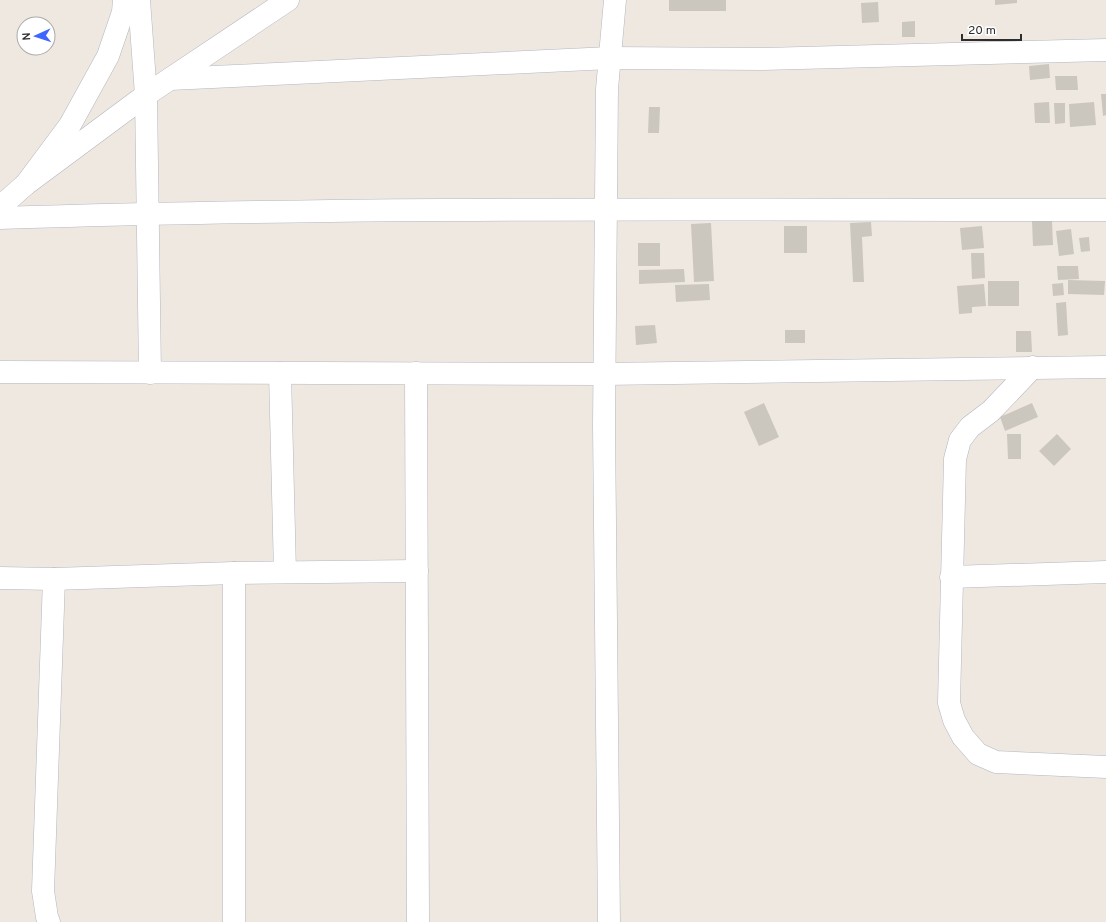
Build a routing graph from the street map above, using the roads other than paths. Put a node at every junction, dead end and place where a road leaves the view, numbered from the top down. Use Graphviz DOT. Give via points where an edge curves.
graph roads {
  1 [pos="124,0"];
  2 [pos="139,0"];
  3 [pos="288,0"];
  4 [pos="615,0"];
  5 [pos="1106,50"];
  6 [pos="610,58"];
  7 [pos="170,79"];
  8 [pos="146,95"];
  9 [pos="26,184"];
  10 [pos="0,207"];
  11 [pos="606,210"];
  12 [pos="1106,210"];
  13 [pos="147,213"];
  14 [pos="0,218"];
  15 [pos="1033,367"];
  16 [pos="1106,367"];
  17 [pos="0,372"];
  18 [pos="150,373"];
  19 [pos="280,373"];
  20 [pos="416,373"];
  21 [pos="604,374"];
  22 [pos="417,571"];
  23 [pos="285,572"];
  24 [pos="1106,572"];
  25 [pos="234,573"];
  26 [pos="951,577"];
  27 [pos="0,578"];
  28 [pos="54,579"];
  29 [pos="1106,767"];
  30 [pos="49,922"];
  31 [pos="234,922"];
  32 [pos="418,922"];
  33 [pos="609,922"];
  1 -- 9 [label="street" via="108,56 70,125"];
  2 -- 8 [label="street"];
  3 -- 7 [label="street"];
  4 -- 6 [label="street"];
  5 -- 6 [label="street" via="763,60"];
  6 -- 7 [label="street"];
  6 -- 11 [label="street" via="607,89"];
  7 -- 8 [label="street"];
  8 -- 9 [label="street"];
  8 -- 13 [label="street"];
  9 -- 10 [label="street"];
  11 -- 12 [label="street"];
  11 -- 13 [label="street"];
  11 -- 21 [label="street"];
  13 -- 14 [label="street"];
  13 -- 18 [label="street"];
  15 -- 16 [label="street"];
  15 -- 21 [label="street"];
  15 -- 26 [label="street" via="991,411 970,427 960,440 955,459"];
  17 -- 18 [label="street"];
  18 -- 19 [label="street"];
  19 -- 20 [label="street"];
  19 -- 23 [label="street"];
  20 -- 21 [label="street"];
  20 -- 22 [label="street"];
  21 -- 33 [label="street"];
  22 -- 23 [label="street"];
  22 -- 32 [label="street"];
  23 -- 25 [label="street"];
  24 -- 26 [label="street"];
  25 -- 28 [label="street"];
  25 -- 31 [label="street"];
  26 -- 29 [label="street" via="949,703 963,737 978,754 996,762"];
  27 -- 28 [label="street"];
  28 -- 30 [label="street" via="43,891"];
}
